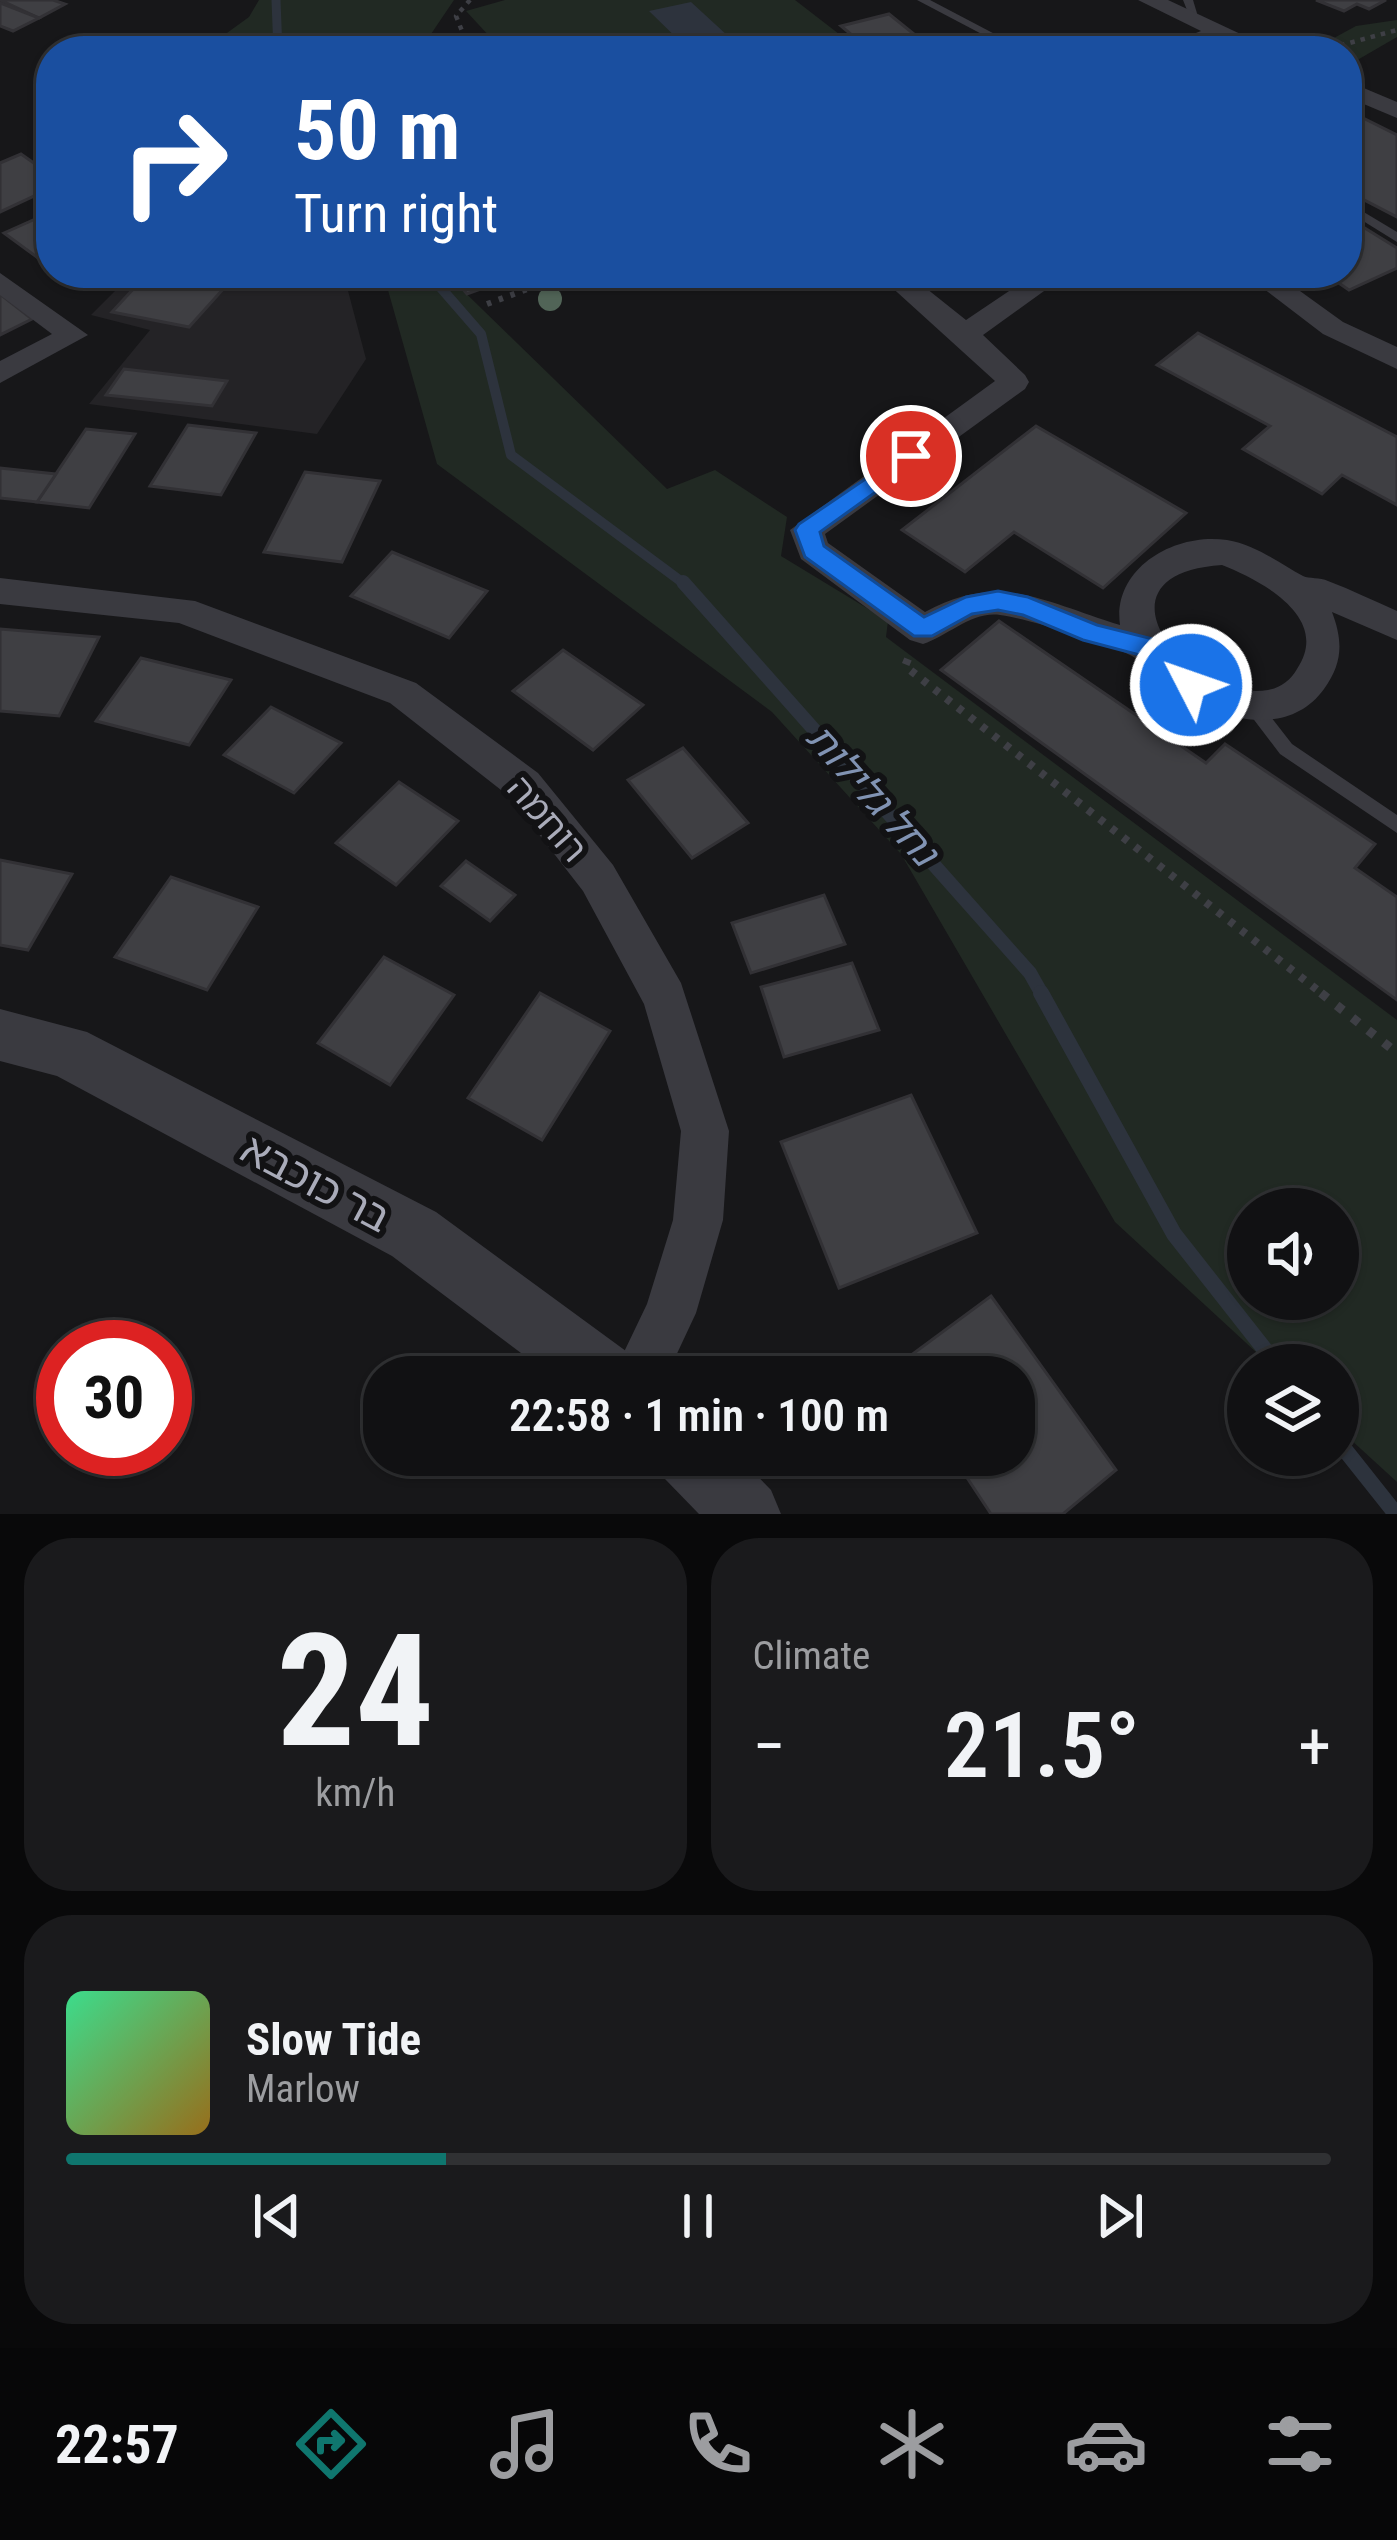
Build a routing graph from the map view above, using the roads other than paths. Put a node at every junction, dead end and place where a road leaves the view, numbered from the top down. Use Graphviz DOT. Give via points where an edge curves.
graph roads {
  1 [pos="922,0"];
  2 [pos="1149,0"];
  3 [pos="1192,9"];
  4 [pos="1222,32"];
  5 [pos="993,36"];
  6 [pos="1209,36"];
  7 [pos="1231,36"];
  8 [pos="1362,95"];
  9 [pos="1397,111"];
  10 [pos="1362,216"];
  11 [pos="1397,238"];
  12 [pos="0,282"];
  13 [pos="908,288"];
  14 [pos="1033,288"];
  15 [pos="1277,288"];
  16 [pos="965,334"];
  17 [pos="1397,359"];
  18 [pos="0,374"];
  19 [pos="1312,588"];
  20 [pos="0,591"];
  21 [pos="1148,647"];
  22 [pos="1373,649"];
  23 [pos="1251,704"];
  24 [pos="1397,825"];
  25 [pos="0,1035"];
  26 [pos="579,1356"];
  27 [pos="648,1356"];
  28 [pos="710,1476"];
  29 [pos="747,1514"];
  1 -- 5 [label="lane"];
  2 -- 3 [label="street"];
  3 -- 4 [label="street"];
  4 -- 6 [label="street"];
  4 -- 7 [label="street"];
  8 -- 9 [label="street"];
  10 -- 11 [label="lane"];
  12 -- 18 [label="street" via="73,335"];
  13 -- 16 [label="street"];
  14 -- 16 [label="street"];
  15 -- 17 [label="street" via="1319,320"];
  16 -- 21 [label="street" via="1014,382 807,530 813,550 923,630 966,606 998,601"];
  19 -- 21 [label="street" via="1272,564 1225,552 1167,562 1137,597"];
  19 -- 22 [label="street"];
  19 -- 22 [label="street" via="1340,628"];
  20 -- 27 [label="street, רוחמה" via="182,610 403,693 524,784 598,878 665,998 705,1132 698,1220"];
  21 -- 23 [label="street" via="1191,685"];
  22 -- 23 [label="street" via="1305,697"];
  23 -- 24 [label="lane" via="1286,749"];
  25 -- 26 [label="street, בר כוכבא" via="67,1052 414,1234"];
  28 -- 29 [label="street"];
}
